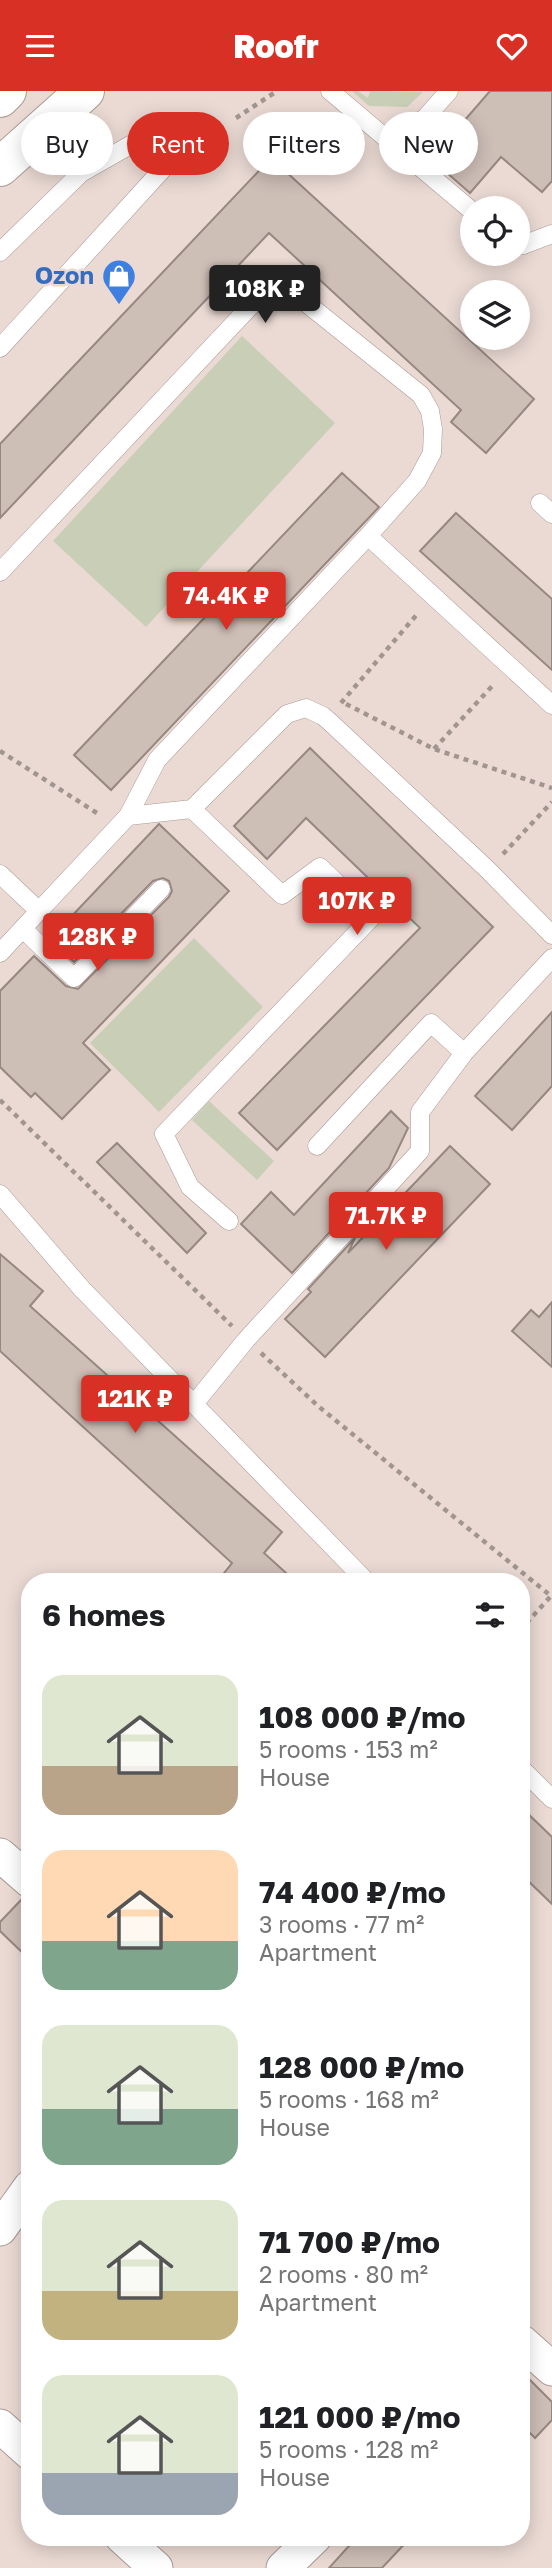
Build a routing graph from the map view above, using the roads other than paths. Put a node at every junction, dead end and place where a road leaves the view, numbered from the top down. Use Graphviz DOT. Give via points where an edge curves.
graph roads {
  1 [pos="7,91"];
  2 [pos="85,91"];
  3 [pos="330,91"];
  4 [pos="449,91"];
  5 [pos="0,98"];
  6 [pos="61,112"];
  7 [pos="430,112"];
  8 [pos="379,131"];
  9 [pos="21,148"];
  10 [pos="113,155"];
  11 [pos="0,167"];
  12 [pos="79,175"];
  13 [pos="430,175"];
  14 [pos="460,201"];
  15 [pos="552,234"];
  16 [pos="530,242"];
  17 [pos="0,252"];
  18 [pos="0,348"];
  19 [pos="368,536"];
  20 [pos="0,572"];
  21 [pos="552,705"];
  22 [pos="192,809"];
  23 [pos="124,821"];
  24 [pos="0,874"];
  25 [pos="161,889"];
  26 [pos="39,911"];
  27 [pos="23,929"];
  28 [pos="552,935"];
  29 [pos="0,953"];
  30 [pos="552,958"];
  31 [pos="464,1053"];
  32 [pos="317,1146"];
  33 [pos="0,1194"];
  34 [pos="229,1221"];
  35 [pos="194,1404"];
  36 [pos="358,1573"];
  37 [pos="530,1777"];
  38 [pos="552,1799"];
  39 [pos="0,1854"];
  40 [pos="21,1873"];
  41 [pos="21,2200"];
  42 [pos="0,2229"];
  43 [pos="530,2349"];
  44 [pos="552,2369"];
  45 [pos="0,2426"];
  46 [pos="21,2445"];
  47 [pos="132,2546"];
  48 [pos="306,2546"];
  49 [pos="156,2568"];
  50 [pos="283,2568"];
  1 -- 5 [label="main road"];
  2 -- 6 [label="main road"];
  3 -- 8 [label="lane"];
  4 -- 7 [label="lane"];
  9 -- 11 [label="main road"];
  10 -- 18 [label="lane" via="162,127 174,130 182,140 181,149"];
  12 -- 17 [label="lane"];
  13 -- 14 [label="lane"];
  15 -- 16 [label="lane"];
  19 -- 20 [label="lane" via="417,481 432,453 430,411 421,395 290,290 260,296"];
  19 -- 21 [label="lane"];
  19 -- 23 [label="lane" via="157,760"];
  22 -- 23 [label="lane"];
  22 -- 28 [label="lane" via="287,714 306,708 330,722"];
  22 -- 34 [label="lane" via="282,895 320,867 372,917 164,1134 190,1187"];
  23 -- 26 [label="lane"];
  24 -- 26 [label="lane"];
  25 -- 27 [label="lane" via="74,978"];
  26 -- 27 [label="lane"];
  27 -- 29 [label="lane"];
  30 -- 31 [label="lane"];
  31 -- 32 [label="lane" via="431,1023"];
  31 -- 35 [label="lane" via="420,1112 420,1150 246,1340"];
  33 -- 35 [label="lane" via="82,1289"];
  35 -- 36 [label="lane"];
  37 -- 38 [label="lane"];
  39 -- 40 [label="street"];
  41 -- 42 [label="street"];
  43 -- 44 [label="street"];
  45 -- 46 [label="street"];
  47 -- 49 [label="street"];
  48 -- 50 [label="street"];
}
